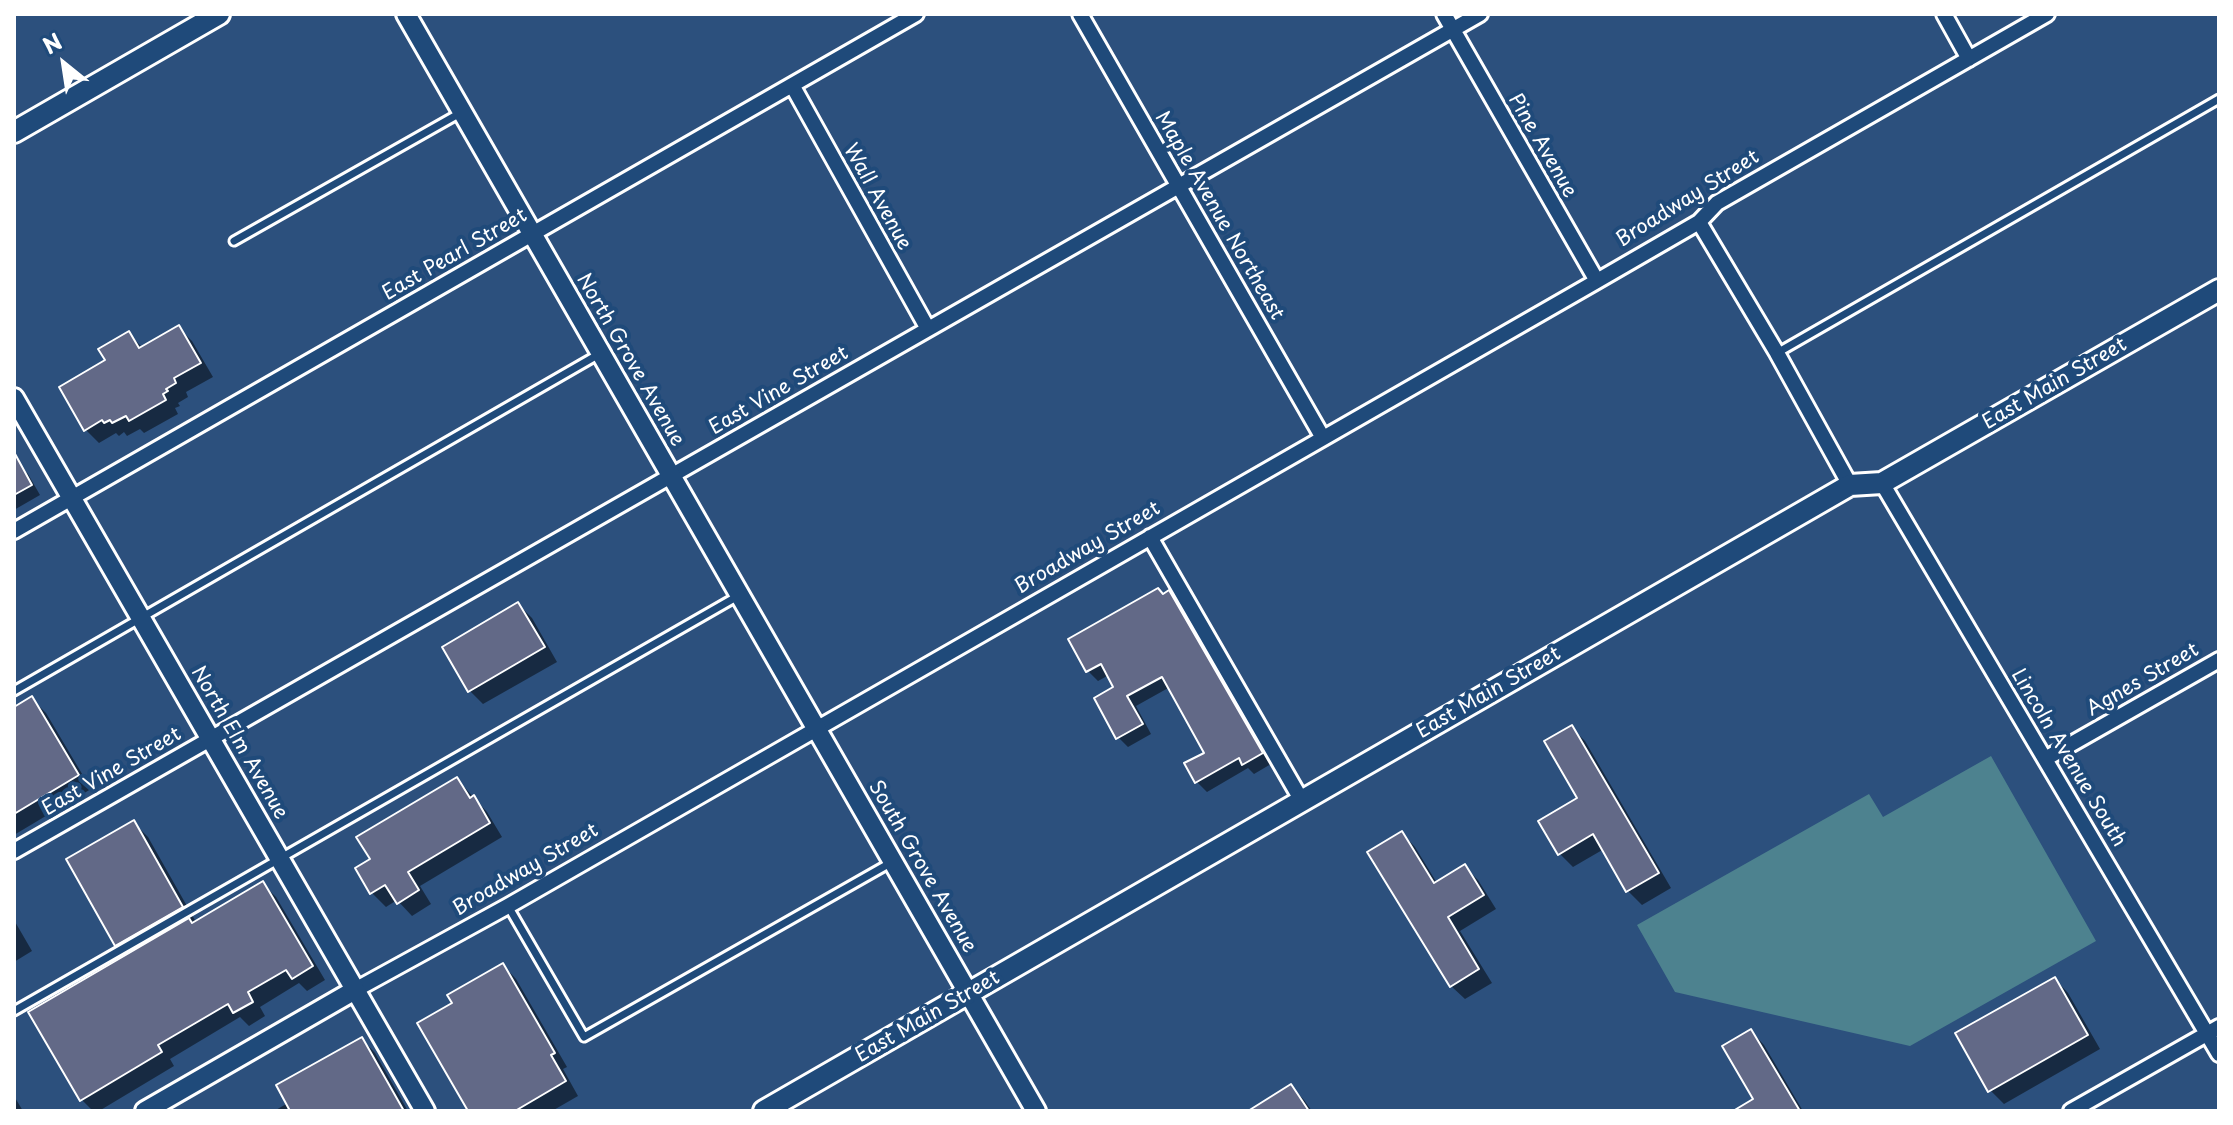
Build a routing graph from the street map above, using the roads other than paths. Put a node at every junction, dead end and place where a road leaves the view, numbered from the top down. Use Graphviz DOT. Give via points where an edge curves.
graph roads {
  1 [pos="219,14"];
  2 [pos="406,14"];
  3 [pos="916,14"];
  4 [pos="1080,14"];
  5 [pos="1444,14"];
  6 [pos="1480,14"];
  7 [pos="1944,14"];
  8 [pos="2047,14"];
  9 [pos="1453,30"];
  10 [pos="1969,59"];
  11 [pos="792,85"];
  12 [pos="2219,99"];
  13 [pos="462,112"];
  14 [pos="14,132"];
  15 [pos="1178,186"];
  16 [pos="1699,222"];
  17 [pos="532,233"];
  18 [pos="234,241"];
  19 [pos="1597,281"];
  20 [pos="2219,290"];
  21 [pos="928,329"];
  22 [pos="601,353"];
  23 [pos="1777,353"];
  24 [pos="14,398"];
  25 [pos="1323,438"];
  26 [pos="671,475"];
  27 [pos="1882,483"];
  28 [pos="1850,485"];
  29 [pos="72,498"];
  30 [pos="14,531"];
  31 [pos="1150,537"];
  32 [pos="740,595"];
  33 [pos="141,618"];
  34 [pos="2219,660"];
  35 [pos="14,691"];
  36 [pos="817,729"];
  37 [pos="211,738"];
  38 [pos="2045,759"];
  39 [pos="1302,801"];
  40 [pos="14,851"];
  41 [pos="280,859"];
  42 [pos="893,862"];
  43 [pos="508,906"];
  44 [pos="355,990"];
  45 [pos="969,993"];
  46 [pos="14,1011"];
  47 [pos="2213,1030"];
  48 [pos="2219,1054"];
  49 [pos="145,1111"];
  50 [pos="425,1111"];
  51 [pos="764,1111"];
  52 [pos="1036,1111"];
  53 [pos="2071,1111"];
  1 -- 14 [label="main road"];
  2 -- 13 [label="street, North Grove Avenue"];
  3 -- 11 [label="street, East Pearl Street"];
  4 -- 15 [label="street, Maple Avenue Northeast"];
  5 -- 9 [label="street, Pine Avenue"];
  6 -- 9 [label="street, East Vine Street"];
  7 -- 10 [label="street"];
  8 -- 10 [label="street, Broadway Street"];
  9 -- 15 [label="street, East Vine Street"];
  9 -- 19 [label="street, Pine Avenue"];
  10 -- 16 [label="street, Broadway Street" via="1717,203"];
  11 -- 17 [label="street, East Pearl Street"];
  11 -- 21 [label="street, Wall Avenue"];
  12 -- 23 [label="lane"];
  13 -- 17 [label="street, North Grove Avenue"];
  13 -- 18 [label="lane"];
  15 -- 21 [label="street, East Vine Street"];
  15 -- 25 [label="street, Maple Avenue Northeast"];
  16 -- 19 [label="street, Broadway Street"];
  16 -- 23 [label="street"];
  17 -- 22 [label="street, North Grove Avenue"];
  17 -- 29 [label="street, East Pearl Street"];
  19 -- 25 [label="street, Broadway Street"];
  20 -- 27 [label="main road, East Main Street"];
  21 -- 26 [label="street, East Vine Street"];
  22 -- 26 [label="street, North Grove Avenue"];
  22 -- 33 [label="lane"];
  23 -- 28 [label="street"];
  24 -- 29 [label="street, North Elm Avenue"];
  25 -- 31 [label="street, Broadway Street"];
  26 -- 32 [label="street, North Grove Avenue"];
  26 -- 37 [label="street, East Vine Street"];
  27 -- 28 [label="main road, East Main Street"];
  27 -- 38 [label="street, Lincoln Avenue South"];
  28 -- 39 [label="main road, East Main Street"];
  29 -- 30 [label="street, East Pearl Street"];
  29 -- 33 [label="street, North Elm Avenue"];
  31 -- 36 [label="street, Broadway Street"];
  31 -- 39 [label="street"];
  32 -- 36 [label="street, North Grove Avenue"];
  32 -- 41 [label="lane"];
  33 -- 35 [label="lane"];
  33 -- 37 [label="street, North Elm Avenue"];
  34 -- 38 [label="street, Agnes Street"];
  36 -- 42 [label="street, South Grove Avenue"];
  36 -- 43 [label="street, Broadway Street"];
  37 -- 40 [label="street, East Vine Street"];
  37 -- 41 [label="street, North Elm Avenue"];
  38 -- 47 [label="street, Lincoln Avenue South"];
  39 -- 45 [label="main road, East Main Street"];
  41 -- 44 [label="street, North Elm Avenue"];
  41 -- 46 [label="lane"];
  42 -- 43 [label="lane" via="584,1037"];
  42 -- 45 [label="street, South Grove Avenue"];
  43 -- 44 [label="street, Broadway Street"];
  44 -- 49 [label="street, Broadway Street"];
  44 -- 50 [label="street, North Elm Avenue"];
  45 -- 51 [label="main road, East Main Street"];
  45 -- 52 [label="street, South Grove Avenue"];
  47 -- 48 [label="street, Lincoln Avenue South"];
  47 -- 53 [label="street"];
}
